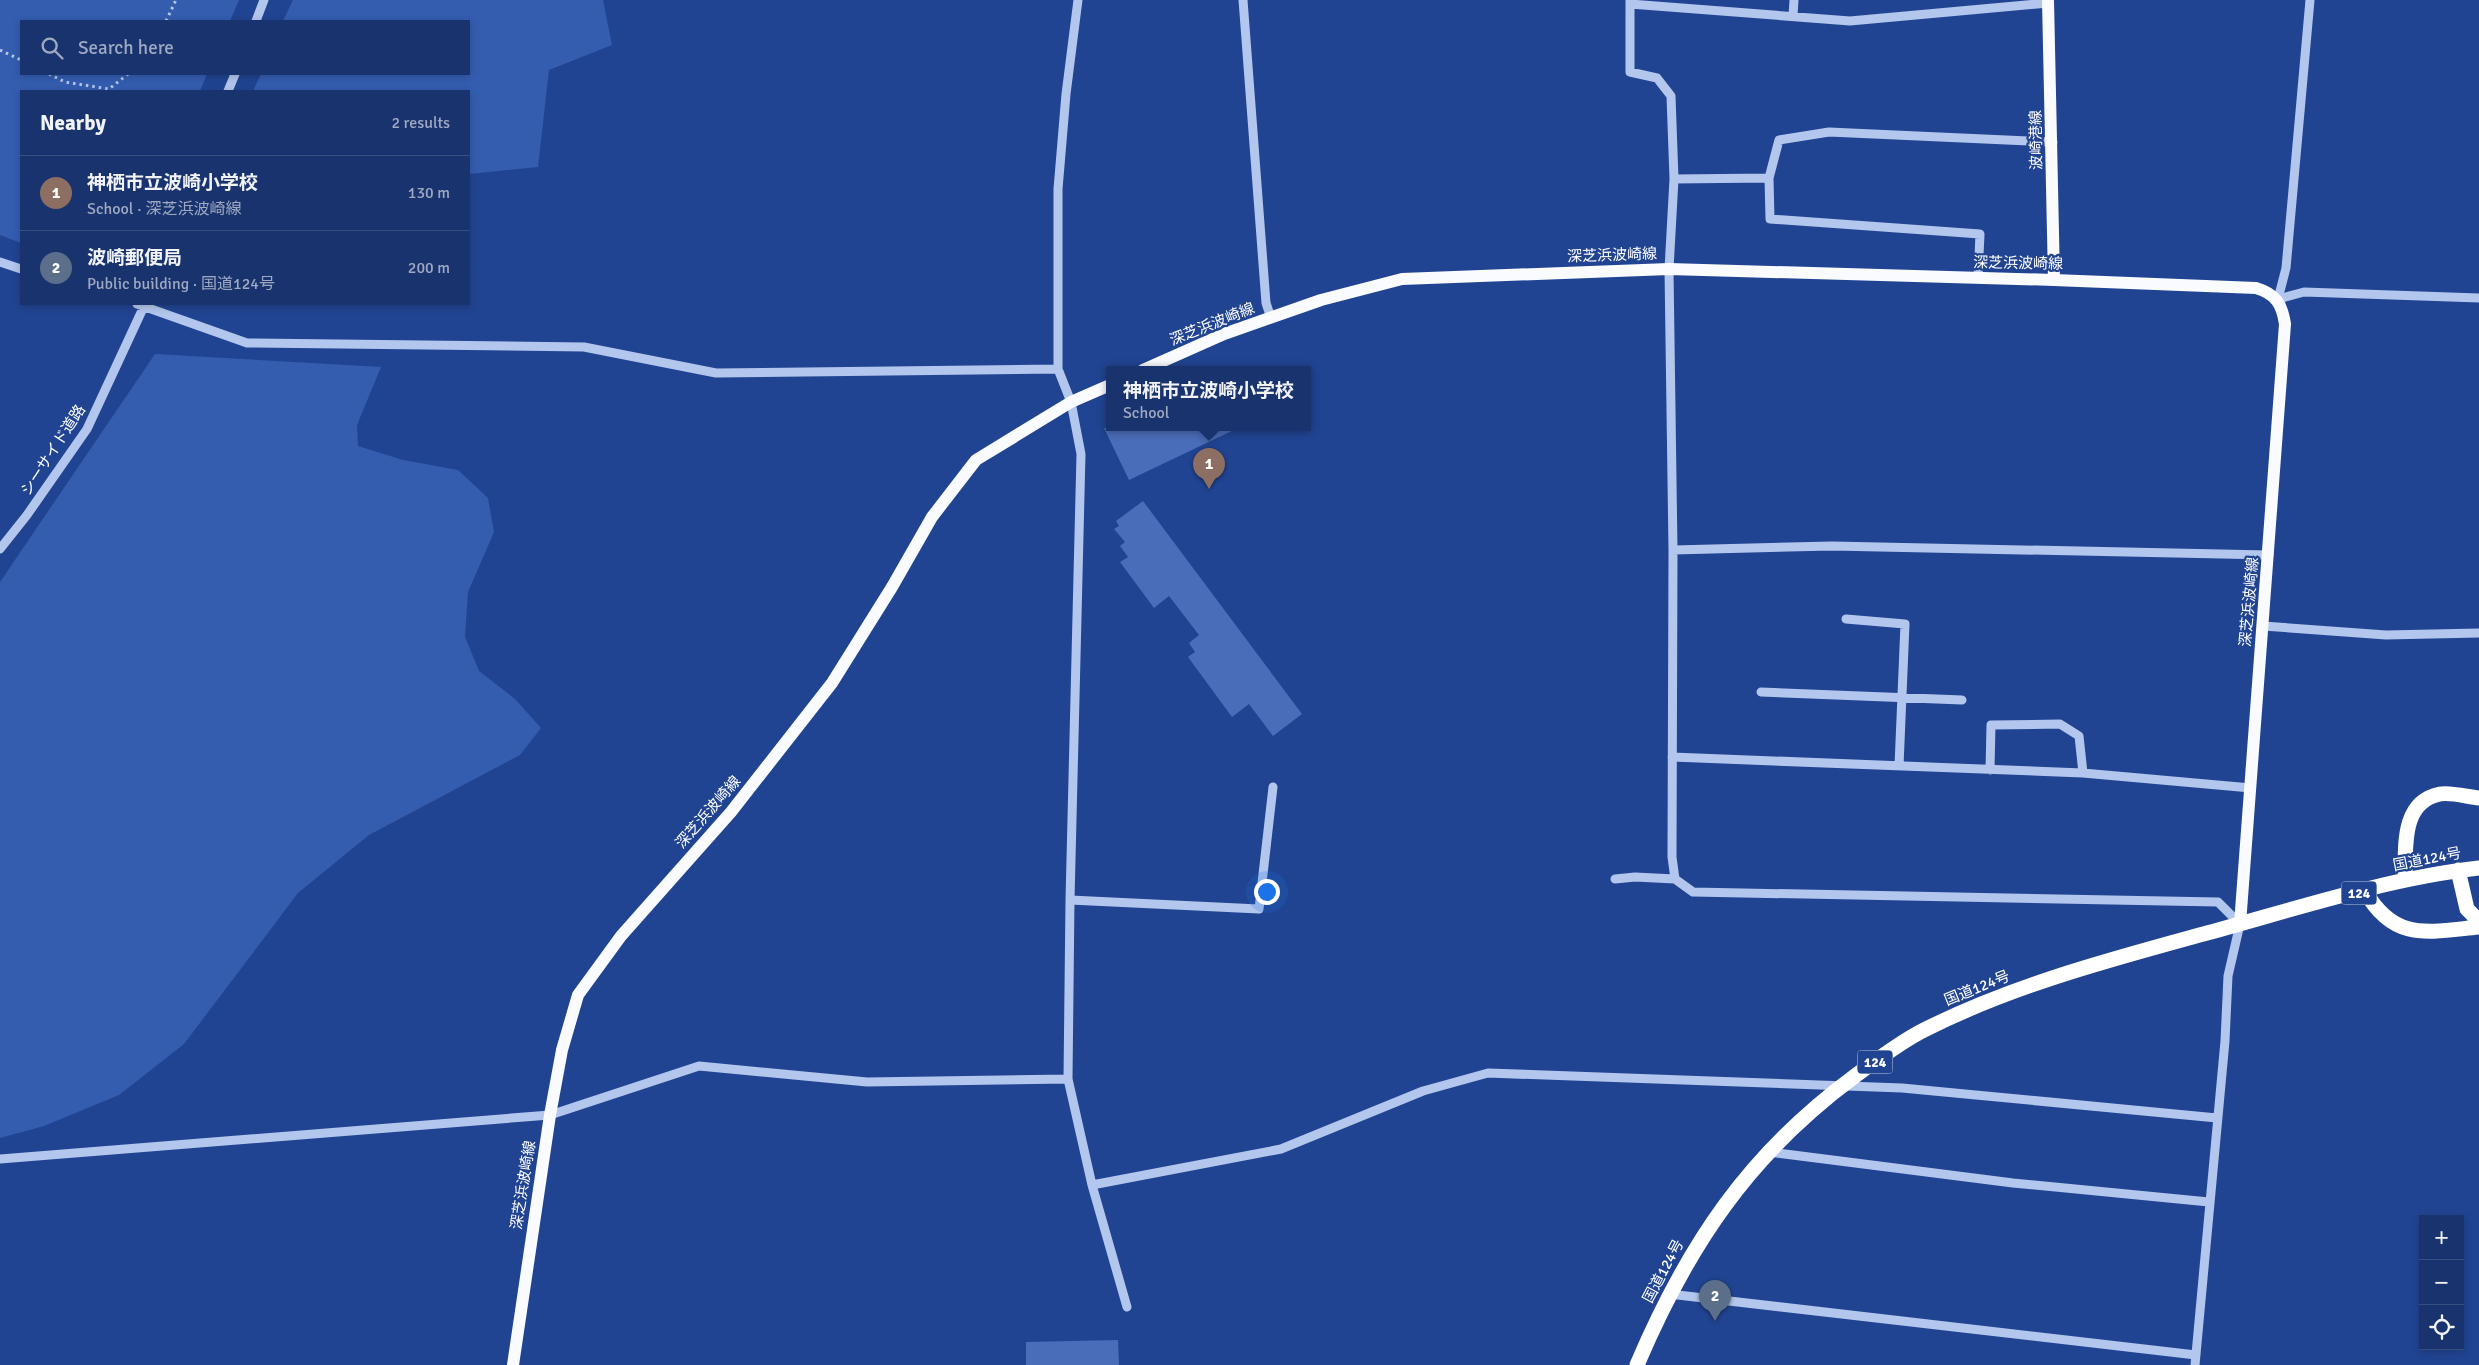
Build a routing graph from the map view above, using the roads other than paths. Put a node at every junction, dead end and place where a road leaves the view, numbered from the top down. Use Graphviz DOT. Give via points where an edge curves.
graph roads {
  1 [pos="264,0"];
  2 [pos="1078,0"];
  3 [pos="1243,0"];
  4 [pos="1794,0"];
  5 [pos="2310,0"];
  6 [pos="1630,2"];
  7 [pos="2048,2"];
  8 [pos="1793,16"];
  9 [pos="256,20"];
  10 [pos="235,75"];
  11 [pos="228,90"];
  12 [pos="2053,142"];
  13 [pos="1769,178"];
  14 [pos="1674,179"];
  15 [pos="0,262"];
  16 [pos="20,269"];
  17 [pos="1669,269"];
  18 [pos="1978,278"];
  19 [pos="2054,280"];
  20 [pos="2479,298"];
  21 [pos="2278,299"];
  22 [pos="142,305"];
  23 [pos="145,305"];
  24 [pos="1271,318"];
  25 [pos="1152,366"];
  26 [pos="1058,369"];
  27 [pos="1106,387"];
  28 [pos="1071,402"];
  29 [pos="0,549"];
  30 [pos="1673,550"];
  31 [pos="2269,555"];
  32 [pos="1846,619"];
  33 [pos="2263,626"];
  34 [pos="2479,633"];
  35 [pos="1760,692"];
  36 [pos="1902,698"];
  37 [pos="1962,700"];
  38 [pos="1672,757"];
  39 [pos="1899,766"];
  40 [pos="1990,770"];
  41 [pos="2083,774"];
  42 [pos="1273,787"];
  43 [pos="2251,788"];
  44 [pos="2479,798"];
  45 [pos="2479,868"];
  46 [pos="2458,870"];
  47 [pos="1615,879"];
  48 [pos="1675,879"];
  49 [pos="2405,880"];
  50 [pos="2364,891"];
  51 [pos="1070,900"];
  52 [pos="2479,921"];
  53 [pos="2240,924"];
  54 [pos="2479,927"];
  55 [pos="1068,1078"];
  56 [pos="1841,1087"];
  57 [pos="550,1116"];
  58 [pos="2217,1118"];
  59 [pos="1769,1152"];
  60 [pos="0,1159"];
  61 [pos="1092,1185"];
  62 [pos="2209,1202"];
  63 [pos="1669,1294"];
  64 [pos="1127,1307"];
  65 [pos="2196,1355"];
  66 [pos="513,1365"];
  67 [pos="1636,1365"];
  68 [pos="2195,1365"];
  1 -- 9 [label="street"];
  2 -- 26 [label="street" via="1058,189"];
  3 -- 24 [label="street" via="1266,303"];
  4 -- 8 [label="street"];
  5 -- 21 [label="street" via="2286,268"];
  6 -- 8 [label="street"];
  6 -- 14 [label="street" via="1630,72 1657,78 1670,96"];
  7 -- 8 [label="street" via="1850,21"];
  7 -- 12 [label="main road, 波崎港線"];
  10 -- 11 [label="street"];
  12 -- 13 [label="street" via="1829,132 1779,140"];
  12 -- 19 [label="main road, 波崎港線"];
  13 -- 14 [label="street"];
  13 -- 18 [label="street" via="1770,219 1980,234"];
  14 -- 17 [label="street"];
  15 -- 16 [label="street"];
  17 -- 18 [label="main road, 深芝浜波崎線"];
  17 -- 24 [label="main road, 深芝浜波崎線" via="1402,279 1321,300"];
  17 -- 30 [label="street"];
  18 -- 19 [label="main road, 深芝浜波崎線"];
  19 -- 21 [label="main road, 深芝浜波崎線" via="2256,288"];
  20 -- 21 [label="street" via="2304,292"];
  21 -- 31 [label="main road, 深芝浜波崎線" via="2285,324"];
  22 -- 29 [label="street, シーサイド道路" via="87,429"];
  23 -- 26 [label="street" via="247,343 584,347 716,373"];
  24 -- 25 [label="main road, 深芝浜波崎線" via="1224,334"];
  26 -- 28 [label="street"];
  27 -- 28 [label="main road, 深芝浜波崎線"];
  28 -- 51 [label="street" via="1081,454"];
  28 -- 57 [label="main road, 深芝浜波崎線" via="976,460 932,517 832,684 731,812 620,936 578,995 562,1050"];
  30 -- 31 [label="street" via="1832,546"];
  30 -- 38 [label="street"];
  31 -- 33 [label="main road, 深芝浜波崎線"];
  32 -- 36 [label="street" via="1905,624"];
  33 -- 34 [label="street" via="2386,636"];
  33 -- 43 [label="main road, 深芝浜波崎線"];
  35 -- 36 [label="street"];
  36 -- 37 [label="street"];
  36 -- 39 [label="street"];
  38 -- 39 [label="street"];
  38 -- 48 [label="street"];
  39 -- 40 [label="street"];
  40 -- 41 [label="street"];
  40 -- 41 [label="street" via="1990,725 2060,724 2079,736"];
  41 -- 43 [label="street"];
  42 -- 51 [label="street" via="1259,909"];
  43 -- 53 [label="main road, 深芝浜波崎線"];
  44 -- 49 [label="highway" via="2441,794 2425,801 2412,815 2406,829"];
  45 -- 46 [label="highway, 国道124号 / 124"];
  46 -- 49 [label="highway, 国道124号 / 124"];
  46 -- 52 [label="highway" via="2467,909"];
  47 -- 48 [label="street"];
  48 -- 53 [label="street" via="1693,892 2218,902"];
  49 -- 50 [label="highway, 国道124号 / 124"];
  50 -- 53 [label="highway, 国道124号 / 124"];
  50 -- 54 [label="highway" via="2375,910 2398,926 2416,931"];
  51 -- 55 [label="street"];
  53 -- 56 [label="highway, 国道124号 / 124" via="2069,973 1962,1012 1921,1032"];
  53 -- 58 [label="street" via="2230,963"];
  55 -- 57 [label="street" via="867,1082 699,1066"];
  55 -- 61 [label="street"];
  56 -- 58 [label="street" via="1902,1088"];
  56 -- 59 [label="highway, 国道124号 / 124" via="1804,1116"];
  56 -- 61 [label="street" via="1488,1073 1423,1091 1281,1150"];
  57 -- 60 [label="street"];
  57 -- 66 [label="main road, 深芝浜波崎線"];
  58 -- 62 [label="street"];
  59 -- 62 [label="street"];
  59 -- 63 [label="highway, 国道124号 / 124" via="1732,1193 1697,1244"];
  61 -- 64 [label="street"];
  62 -- 65 [label="street"];
  63 -- 65 [label="street"];
  63 -- 67 [label="highway, 国道124号 / 124"];
  65 -- 68 [label="street"];
}
